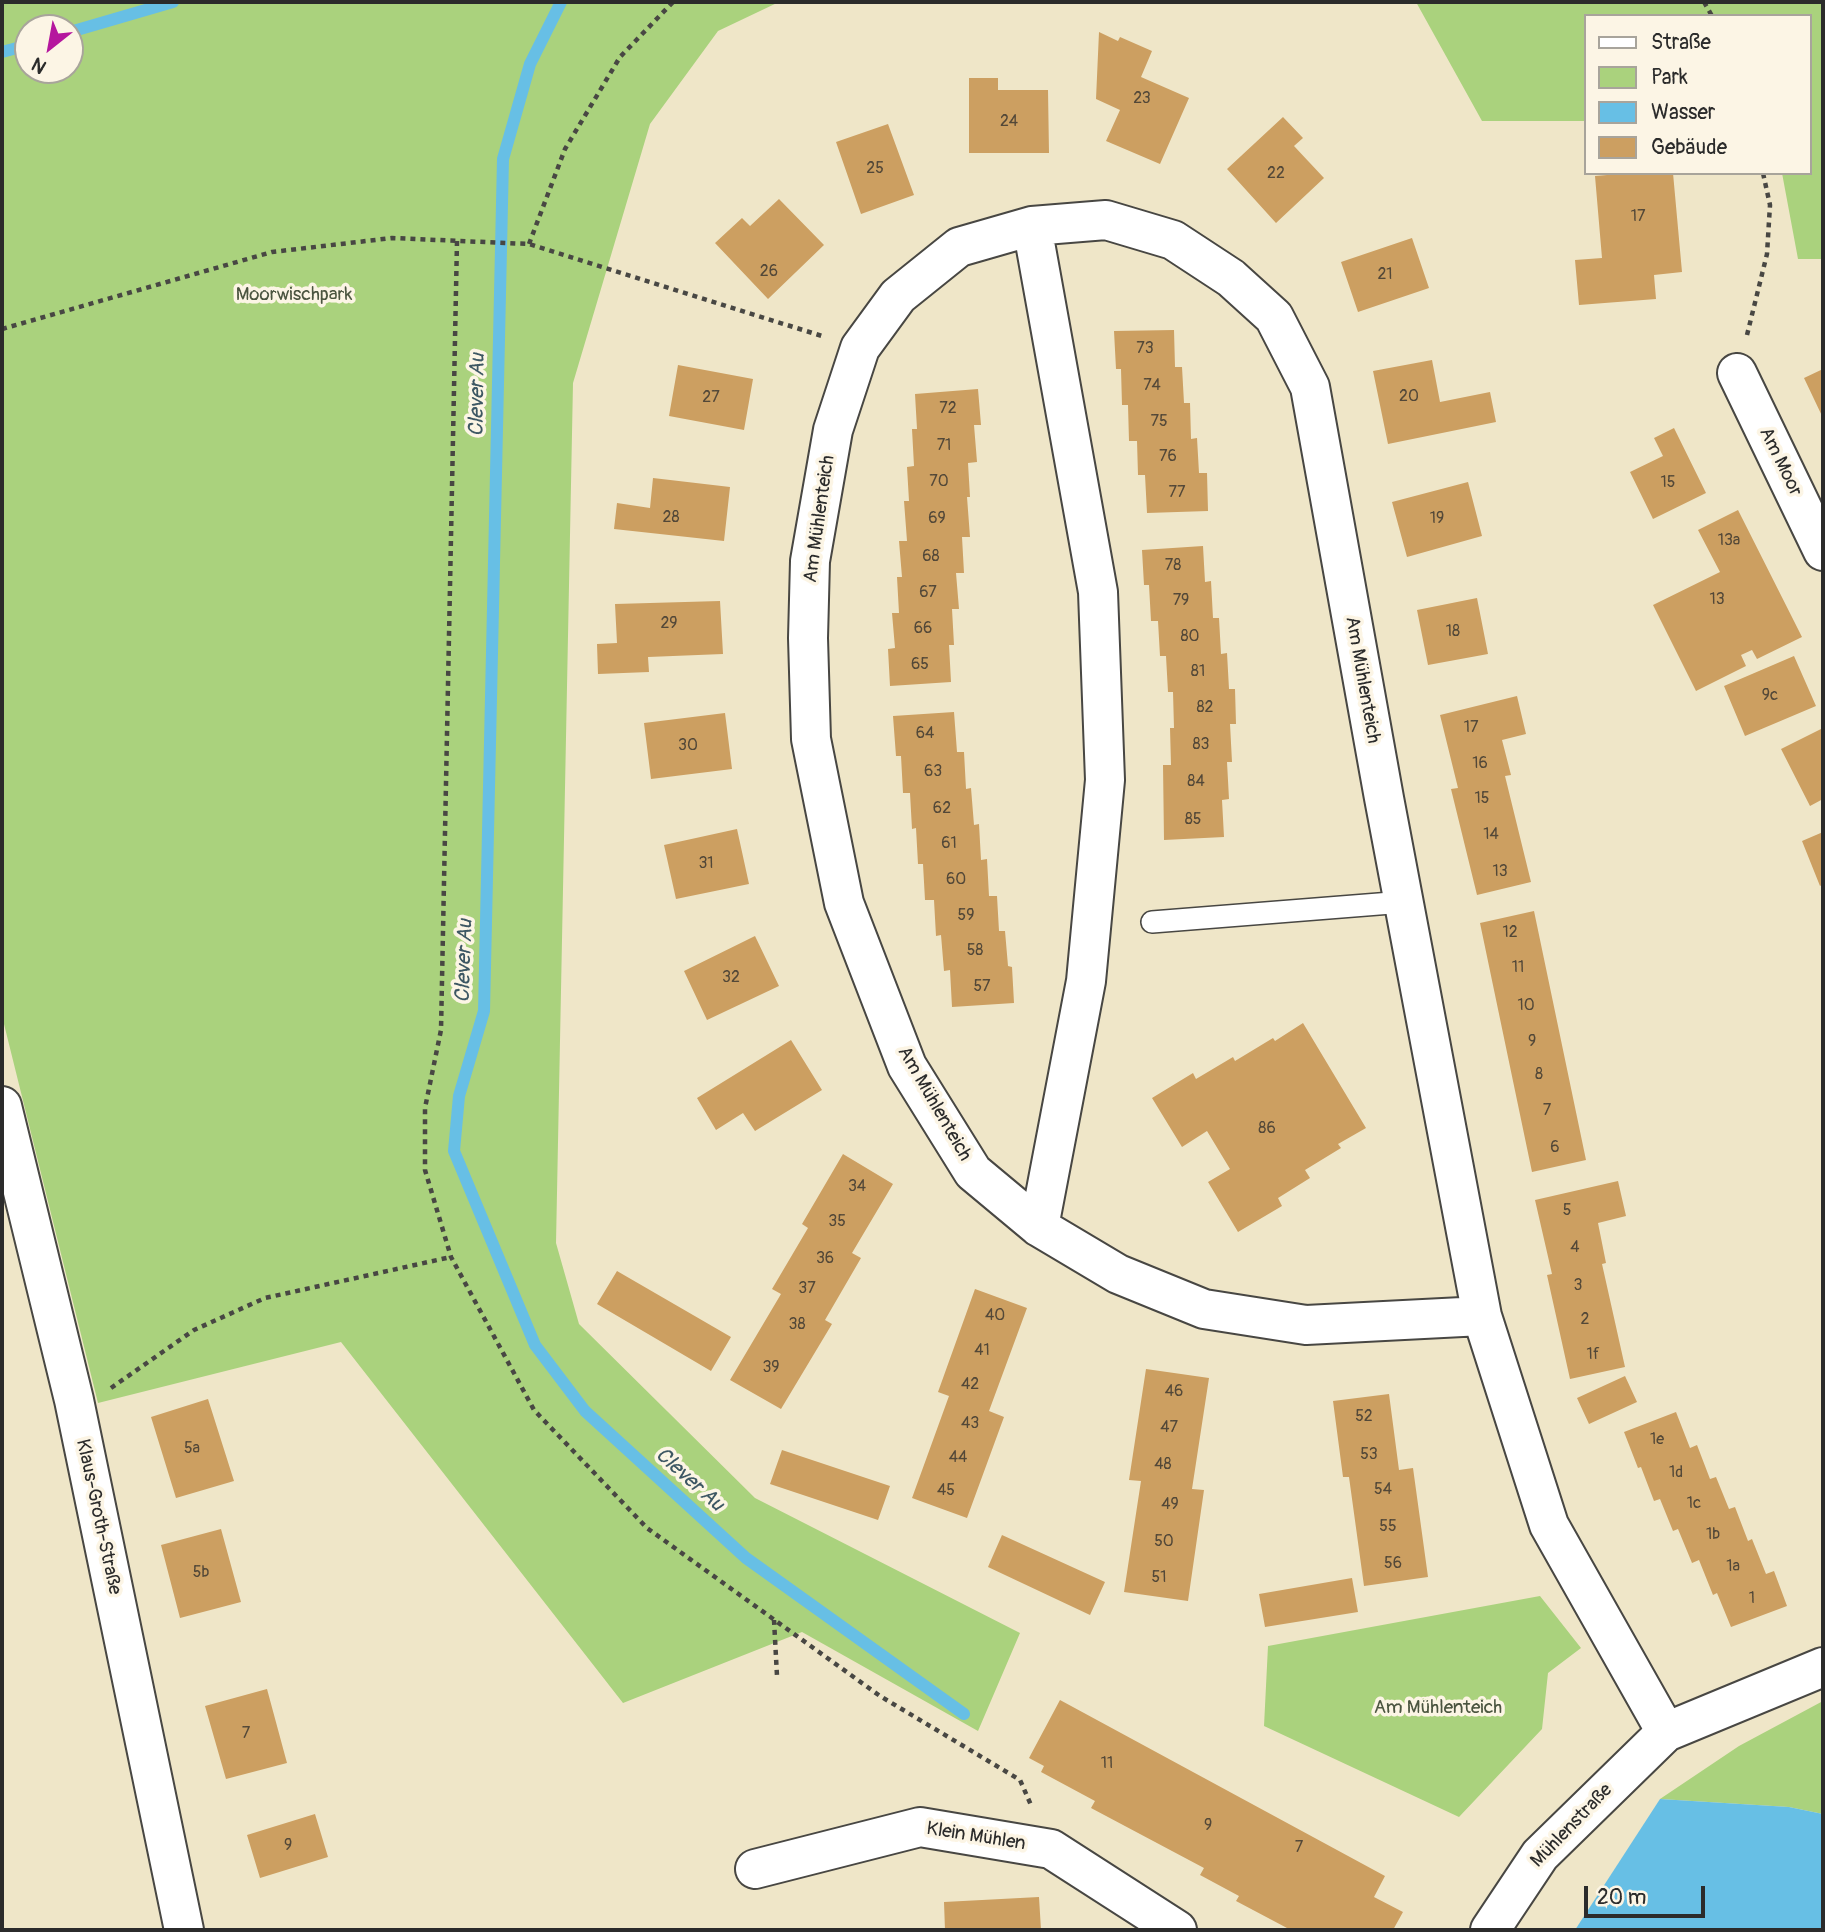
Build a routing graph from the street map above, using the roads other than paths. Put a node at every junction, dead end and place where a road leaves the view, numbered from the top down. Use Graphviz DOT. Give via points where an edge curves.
graph roads {
  1 [pos="1032,226"];
  2 [pos="1737,373"];
  3 [pos="1823,551"];
  4 [pos="1404,902"];
  5 [pos="1152,922"];
  6 [pos="2,1106"];
  7 [pos="1039,1227"];
  8 [pos="1482,1316"];
  9 [pos="1823,1667"];
  10 [pos="1666,1732"];
  11 [pos="755,1869"];
  12 [pos="184,1930"];
  13 [pos="1177,1930"];
  14 [pos="1490,1930"];
  1 -- 4 [label="street, Am Mühlenteich" via="1106,220 1174,240 1231,278 1274,317 1310,387"];
  1 -- 7 [label="street" via="1098,592 1105,780 1086,981"];
  1 -- 7 [label="street, Am Mühlenteich" via="959,247 898,296 860,348 833,430 810,574 808,638 811,740 844,903 907,1066 973,1172"];
  2 -- 3 [label="street, Am Moor"];
  4 -- 5 [label="lane"];
  4 -- 8 [label="street, Am Mühlenteich"];
  6 -- 12 [label="street, Klaus-Groth-Straße" via="74,1400"];
  7 -- 8 [label="street, Am Mühlenteich" via="1118,1274 1204,1309 1306,1325"];
  8 -- 10 [label="street, Am Mühlenteich" via="1549,1525"];
  9 -- 10 [label="street"];
  10 -- 14 [label="street, Mühlenstraße" via="1540,1854"];
  11 -- 13 [label="street, Klein Mühlen" via="920,1828 1051,1849"];
}
